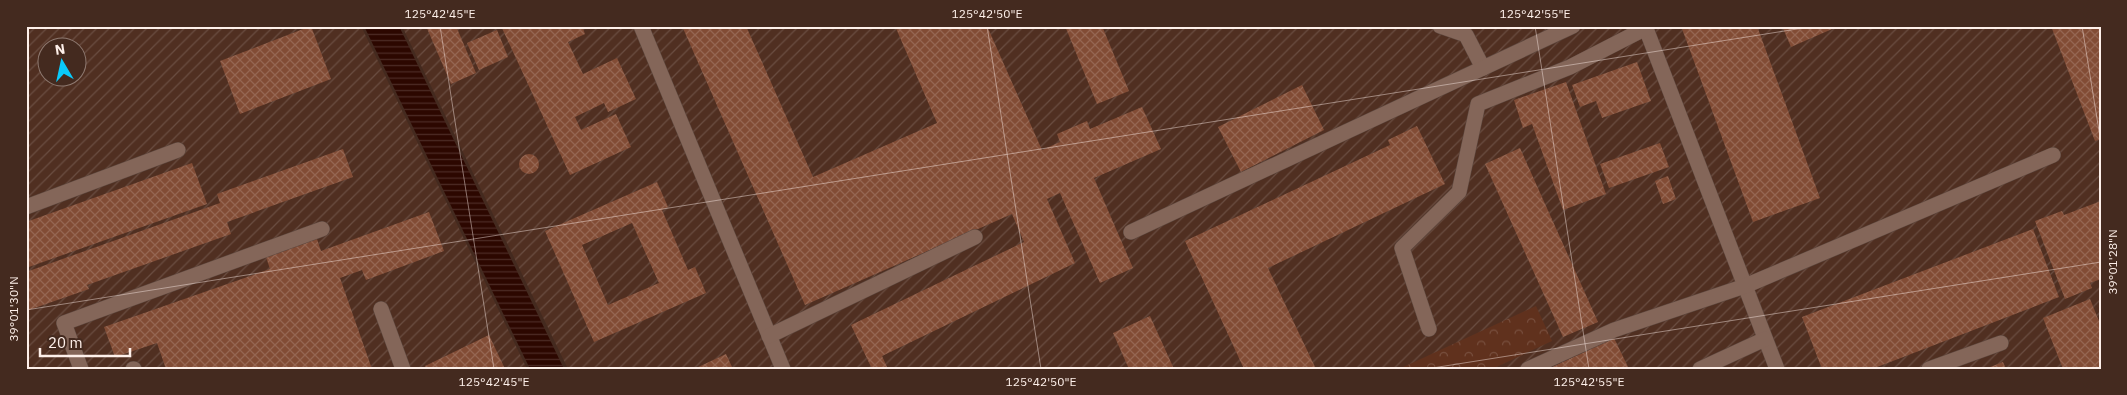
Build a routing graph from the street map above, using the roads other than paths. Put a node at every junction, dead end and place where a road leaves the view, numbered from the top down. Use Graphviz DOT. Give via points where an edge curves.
graph roads {
  1 [pos="640,26"];
  2 [pos="1440,26"];
  3 [pos="1573,26"];
  4 [pos="1645,27"];
  5 [pos="1483,68"];
  6 [pos="178,150"];
  7 [pos="2053,155"];
  8 [pos="26,207"];
  9 [pos="322,230"];
  10 [pos="1131,232"];
  11 [pos="975,237"];
  12 [pos="1745,286"];
  13 [pos="381,309"];
  14 [pos="1429,329"];
  15 [pos="769,336"];
  16 [pos="1765,340"];
  17 [pos="2001,343"];
  18 [pos="81,369"];
  19 [pos="403,369"];
  20 [pos="783,369"];
  21 [pos="1528,369"];
  22 [pos="1700,369"];
  23 [pos="1777,369"];
  24 [pos="1929,369"];
  1 -- 15 [label="street"];
  2 -- 5 [label="street" via="1466,35"];
  3 -- 5 [label="street"];
  4 -- 12 [label="street"];
  4 -- 14 [label="street" via="1570,67 1478,104 1459,192 1402,248"];
  5 -- 10 [label="street"];
  6 -- 8 [label="street"];
  7 -- 12 [label="street"];
  9 -- 18 [label="street" via="64,323"];
  11 -- 15 [label="street"];
  12 -- 16 [label="street"];
  12 -- 21 [label="street" via="1614,330"];
  13 -- 19 [label="street"];
  15 -- 20 [label="street"];
  16 -- 22 [label="street"];
  16 -- 23 [label="street"];
  17 -- 24 [label="street"];
}
